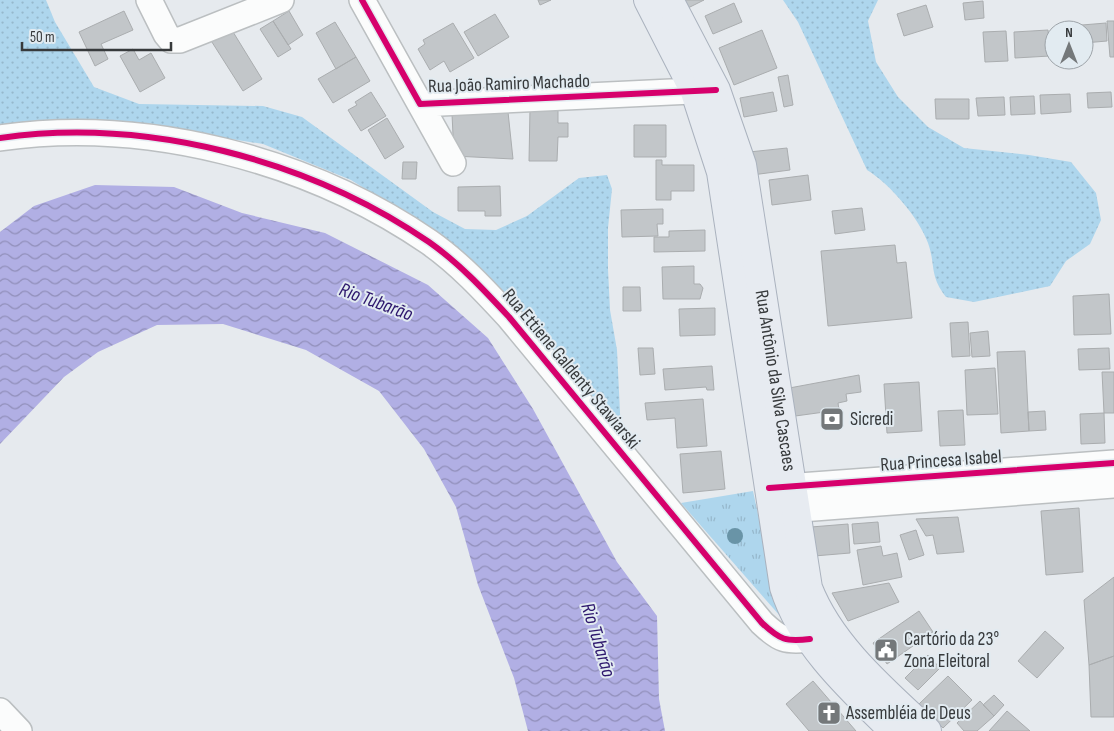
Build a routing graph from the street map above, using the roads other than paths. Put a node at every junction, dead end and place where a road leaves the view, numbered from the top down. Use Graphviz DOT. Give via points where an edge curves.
graph roads {
  1 [pos="148,0"];
  2 [pos="281,0"];
  3 [pos="362,0"];
  4 [pos="648,0"];
  5 [pos="669,0"];
  6 [pos="705,91"];
  7 [pos="420,104"];
  8 [pos="0,138"];
  9 [pos="453,163"];
  10 [pos="1114,463"];
  11 [pos="1055,478"];
  12 [pos="1114,485"];
  13 [pos="782,499"];
  14 [pos="819,633"];
  15 [pos="0,711"];
  16 [pos="19,731"];
  17 [pos="894,731"];
  18 [pos="927,731"];
  1 -- 2 [label="street" via="166,34 171,40 180,40"];
  3 -- 7 [label="street, Rua João Ramiro Machado"];
  4 -- 6 [label="main road, Rua Antônio da Silva Cascaes"];
  5 -- 6 [label="main road, Rua Antônio da Silva Cascaes"];
  6 -- 7 [label="street, Rua João Ramiro Machado"];
  6 -- 13 [label="main road, Rua Antônio da Silva Cascaes"];
  7 -- 9 [label="street"];
  8 -- 14 [label="street, Rua Ettiene Galdenty Stawiarski" via="101,133 202,147 299,175 350,195 393,219 430,243 475,281 509,316 762,623 788,641"];
  10 -- 11 [label="street, Rua Princesa Isabel"];
  11 -- 12 [label="street, Rua Princesa Isabel"];
  11 -- 13 [label="street, Rua Princesa Isabel"];
  13 -- 14 [label="main road, Rua Antônio da Silva Cascaes" via="784,588 795,616"];
  14 -- 17 [label="main road, Rua Antônio da Silva Cascaes" via="846,682"];
  14 -- 18 [label="main road, Rua Antônio da Silva Cascaes" via="871,676"];
  15 -- 16 [label="street"];
}
